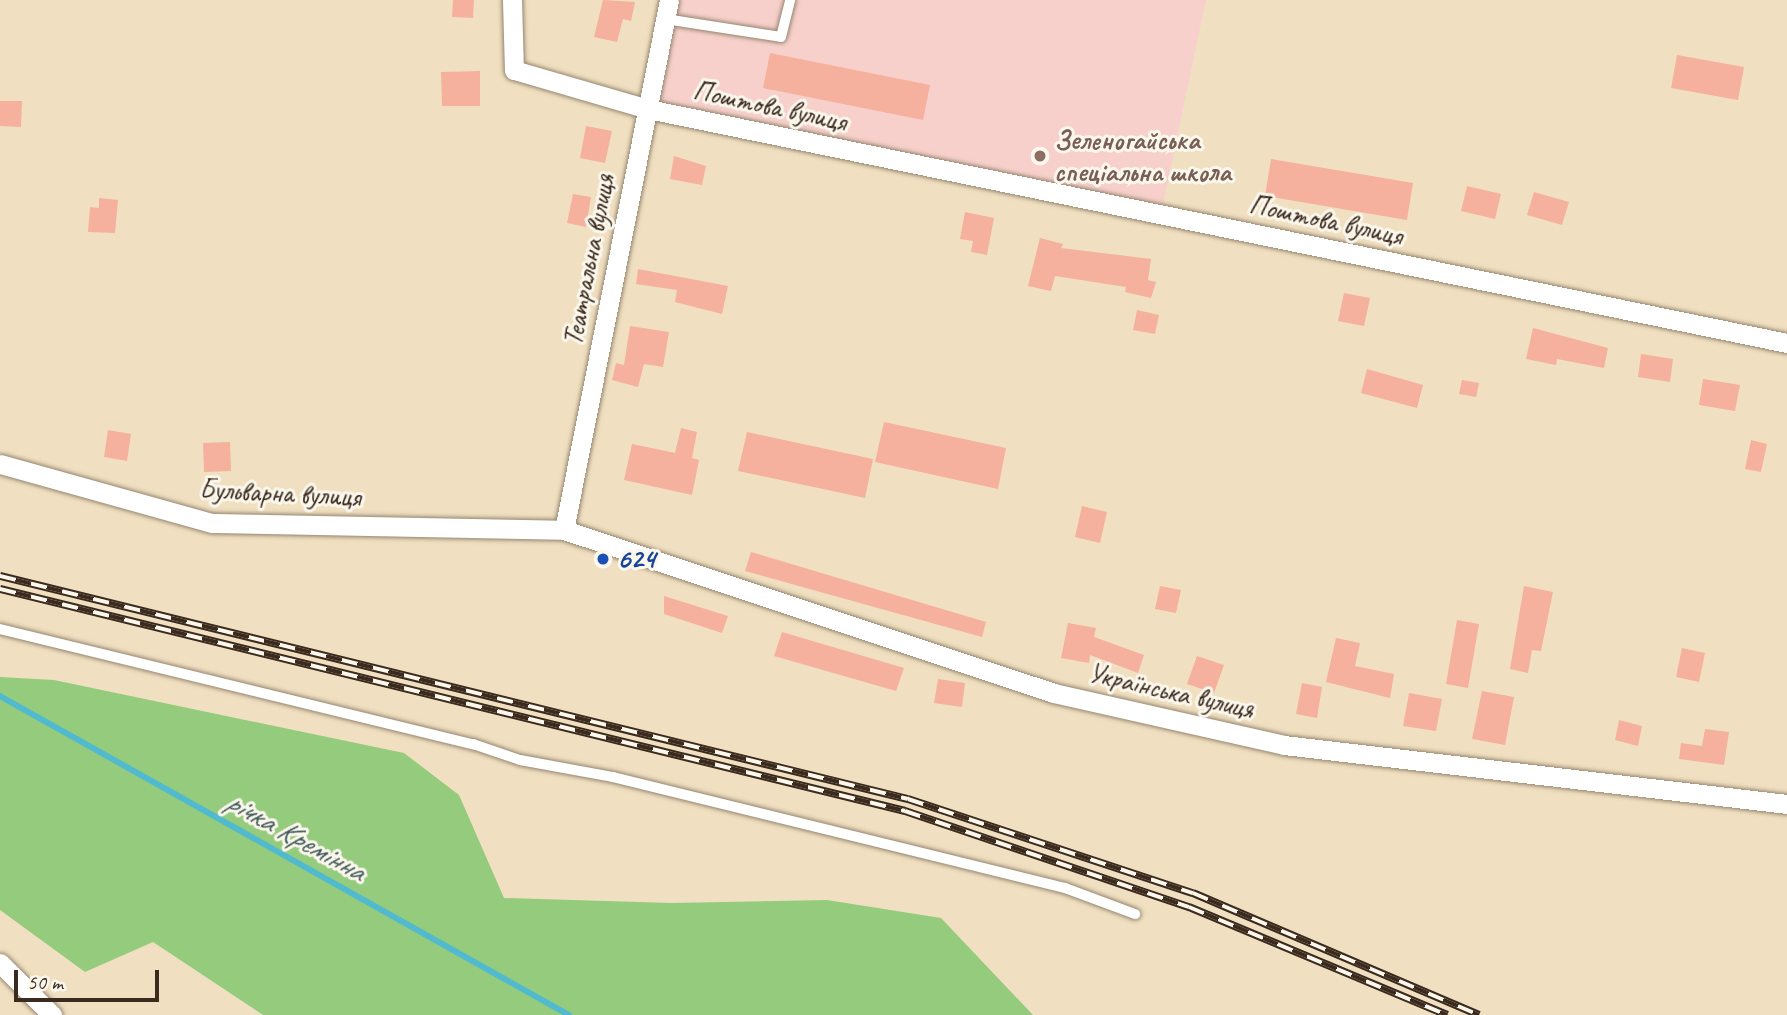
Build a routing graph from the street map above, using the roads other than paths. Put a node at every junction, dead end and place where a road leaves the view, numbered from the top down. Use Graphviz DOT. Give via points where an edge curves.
graph roads {
  1 [pos="512,0"];
  2 [pos="790,0"];
  3 [pos="667,10"];
  4 [pos="648,109"];
  5 [pos="1787,343"];
  6 [pos="0,464"];
  7 [pos="564,530"];
  8 [pos="0,629"];
  9 [pos="1787,804"];
  10 [pos="1135,914"];
  11 [pos="0,963"];
  12 [pos="51,1015"];
  1 -- 4 [label="street, Поштова вулиця" via="514,70"];
  2 -- 3 [label="lane" via="781,37"];
  3 -- 4 [label="street, Театральна вулиця"];
  4 -- 5 [label="street, Поштова вулиця"];
  4 -- 7 [label="street, Театральна вулиця"];
  6 -- 7 [label="street, Бульварна вулиця" via="212,523"];
  7 -- 9 [label="street, Українська вулиця" via="1054,693 1284,745"];
  8 -- 10 [label="lane" via="473,744 520,760 613,776 1065,888"];
  11 -- 12 [label="street"];
}
